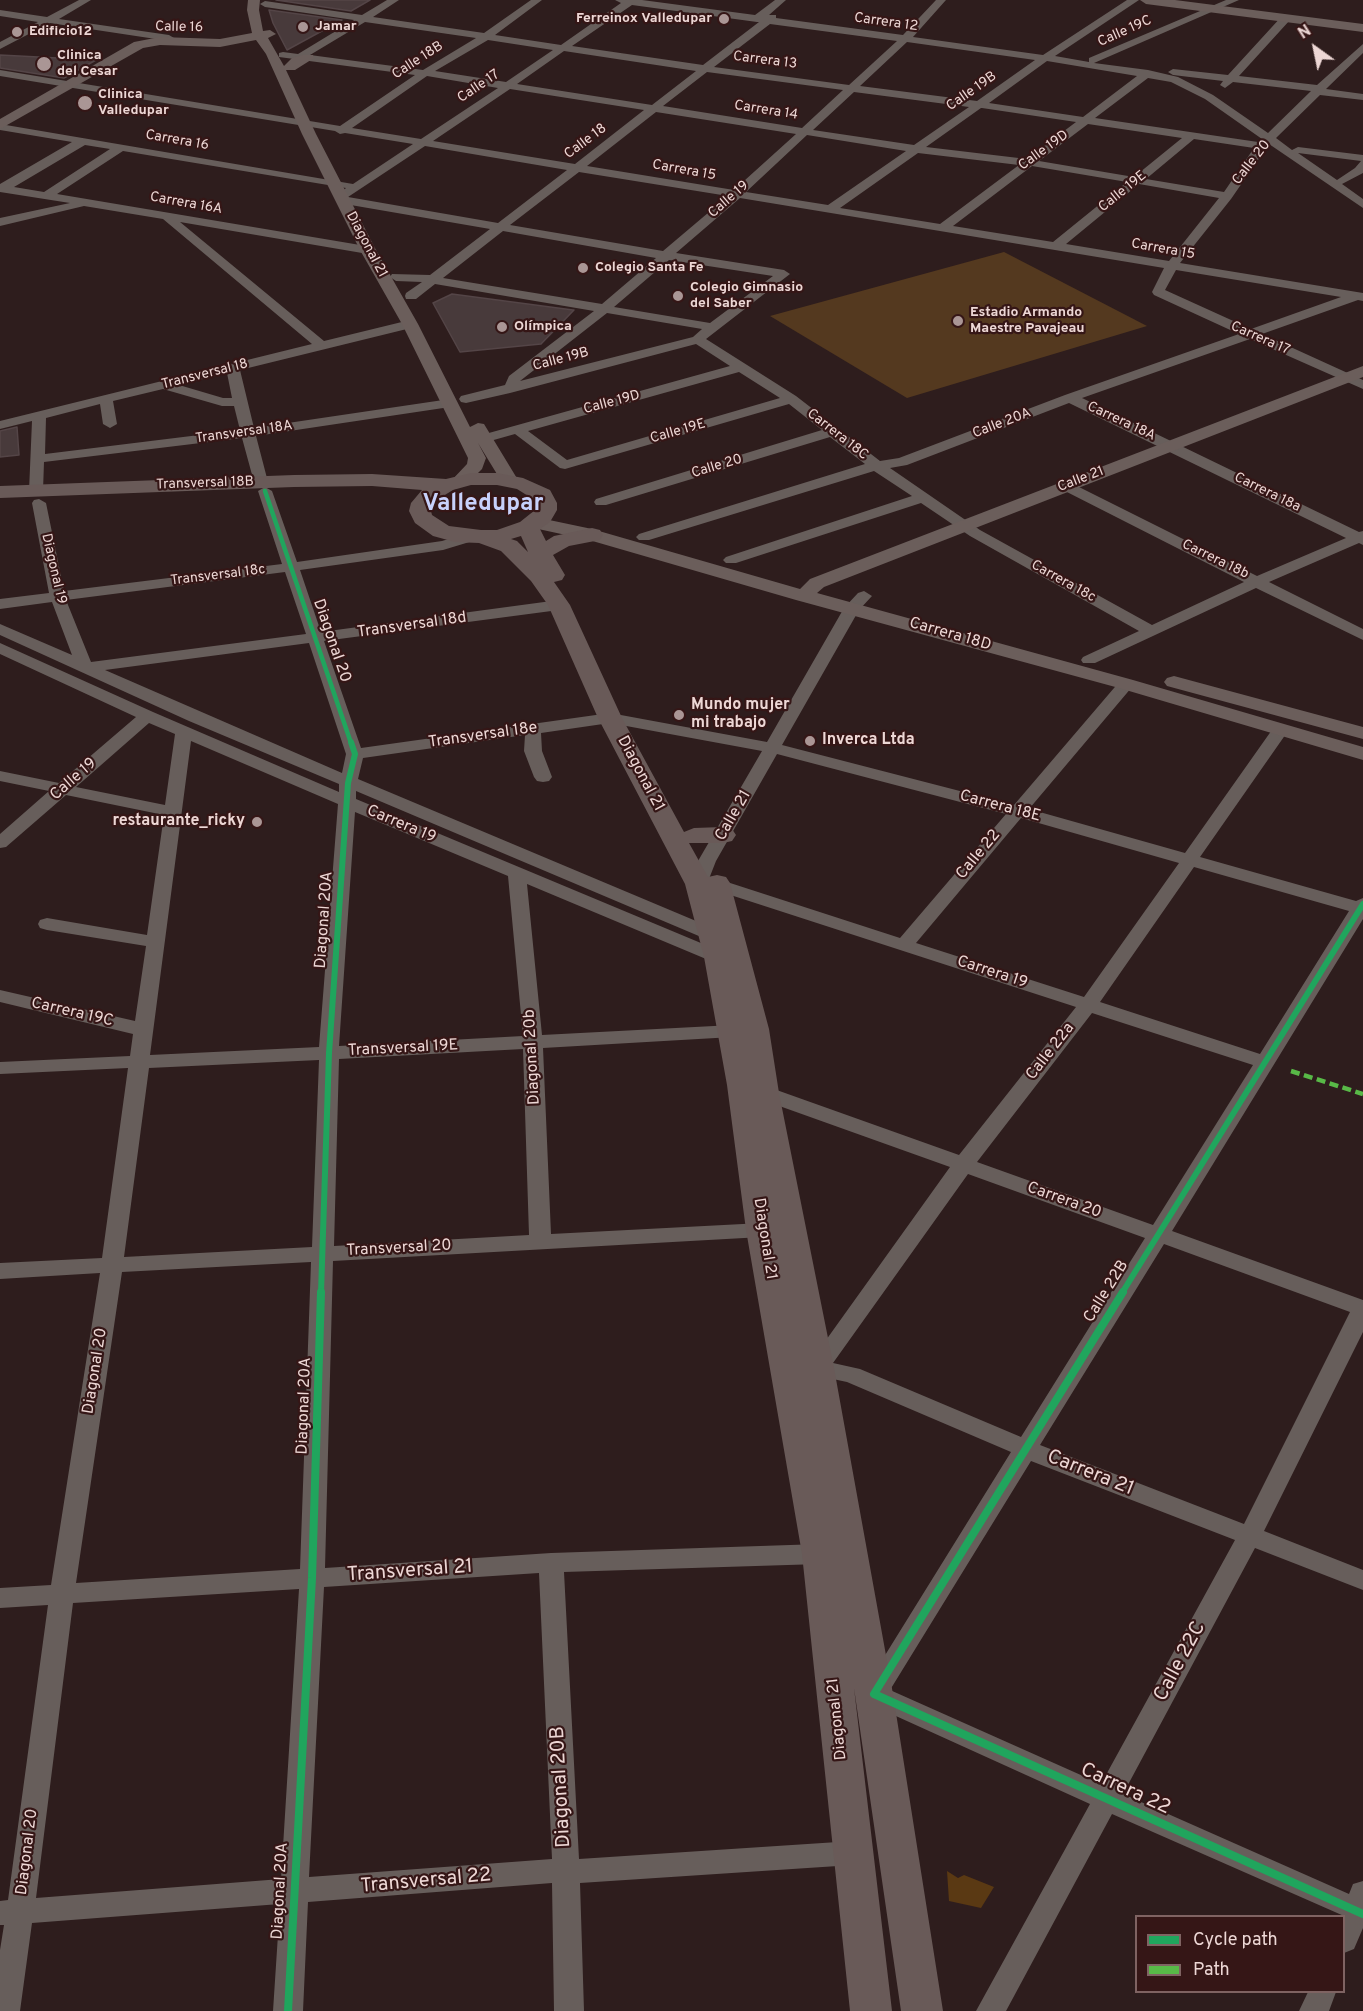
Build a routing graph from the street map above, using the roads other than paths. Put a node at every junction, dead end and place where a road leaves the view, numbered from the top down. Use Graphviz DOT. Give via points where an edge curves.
graph roads {
  1 [pos="86,0"];
  2 [pos="382,0"];
  3 [pos="394,0"];
  4 [pos="522,0"];
  5 [pos="537,0"];
  6 [pos="627,0"];
  7 [pos="652,0"];
  8 [pos="781,0"];
  9 [pos="941,0"];
  10 [pos="1134,0"];
  11 [pos="1146,0"];
  12 [pos="1168,0"];
  13 [pos="1234,0"];
  14 [pos="262,1"];
  15 [pos="1215,7"];
  16 [pos="0,13"];
  17 [pos="766,16"];
  18 [pos="358,18"];
  19 [pos="1286,18"];
  20 [pos="49,21"];
  21 [pos="1363,27"];
  22 [pos="264,33"];
  23 [pos="473,34"];
  24 [pos="487,36"];
  25 [pos="907,37"];
  26 [pos="130,38"];
  27 [pos="204,43"];
  28 [pos="0,46"];
  29 [pos="1363,47"];
  30 [pos="562,48"];
  31 [pos="1048,57"];
  32 [pos="291,58"];
  33 [pos="1093,60"];
  34 [pos="700,68"];
  35 [pos="1153,72"];
  36 [pos="1173,72"];
  37 [pos="0,73"];
  38 [pos="419,73"];
  39 [pos="1233,77"];
  40 [pos="66,85"];
  41 [pos="506,87"];
  42 [pos="852,87"];
  43 [pos="1319,90"];
  44 [pos="1217,93"];
  45 [pos="1363,97"];
  46 [pos="982,105"];
  47 [pos="648,109"];
  48 [pos="0,116"];
  49 [pos="1087,119"];
  50 [pos="0,126"];
  51 [pos="345,128"];
  52 [pos="318,130"];
  53 [pos="803,132"];
  54 [pos="1191,136"];
  55 [pos="1268,140"];
  56 [pos="83,141"];
  57 [pos="425,142"];
  58 [pos="121,147"];
  59 [pos="917,148"];
  60 [pos="1298,150"];
  61 [pos="1363,158"];
  62 [pos="1027,162"];
  63 [pos="571,167"];
  64 [pos="1362,169"];
  65 [pos="1138,179"];
  66 [pos="1342,181"];
  67 [pos="2,188"];
  68 [pos="346,193"];
  69 [pos="736,195"];
  70 [pos="1227,195"];
  71 [pos="1363,195"];
  72 [pos="46,196"];
  73 [pos="90,203"];
  74 [pos="1363,204"];
  75 [pos="829,210"];
  76 [pos="166,216"];
  77 [pos="0,222"];
  78 [pos="487,224"];
  79 [pos="501,228"];
  80 [pos="941,229"];
  81 [pos="1055,247"];
  82 [pos="368,250"];
  83 [pos="663,255"];
  84 [pos="1172,267"];
  85 [pos="784,274"];
  86 [pos="396,276"];
  87 [pos="429,279"];
  88 [pos="1158,292"];
  89 [pos="411,296"];
  90 [pos="1359,297"];
  91 [pos="604,309"];
  92 [pos="410,324"];
  93 [pos="712,327"];
  94 [pos="1249,334"];
  95 [pos="698,340"];
  96 [pos="322,346"];
  97 [pos="444,358"];
  98 [pos="742,367"];
  99 [pos="233,368"];
  100 [pos="1359,380"];
  101 [pos="164,385"];
  102 [pos="510,389"];
  103 [pos="463,394"];
  104 [pos="1070,398"];
  105 [pos="106,399"];
  106 [pos="791,399"];
  107 [pos="240,402"];
  108 [pos="450,403"];
  109 [pos="39,416"];
  110 [pos="110,424"];
  111 [pos="0,425"];
  112 [pos="517,429"];
  113 [pos="834,431"];
  114 [pos="248,433"];
  115 [pos="483,439"];
  116 [pos="1178,449"];
  117 [pos="37,459"];
  118 [pos="476,465"];
  119 [pos="877,466"];
  120 [pos="509,480"];
  121 [pos="414,482"];
  122 [pos="453,483"];
  123 [pos="263,487"];
  124 [pos="1073,490"];
  125 [pos="0,492"];
  126 [pos="37,497"];
  127 [pos="921,498"];
  128 [pos="601,502"];
  129 [pos="422,503"];
  130 [pos="0,505"];
  131 [pos="537,528"];
  132 [pos="970,530"];
  133 [pos="592,535"];
  134 [pos="476,537"];
  135 [pos="644,537"];
  136 [pos="1362,540"];
  137 [pos="731,560"];
  138 [pos="291,567"];
  139 [pos="1262,583"];
  140 [pos="810,589"];
  141 [pos="57,596"];
  142 [pos="832,596"];
  143 [pos="858,602"];
  144 [pos="0,604"];
  145 [pos="559,605"];
  146 [pos="0,629"];
  147 [pos="1151,631"];
  148 [pos="1363,635"];
  149 [pos="315,639"];
  150 [pos="0,648"];
  151 [pos="1096,662"];
  152 [pos="85,668"];
  153 [pos="1126,684"];
  154 [pos="147,716"];
  155 [pos="622,721"];
  156 [pos="533,729"];
  157 [pos="183,731"];
  158 [pos="1280,731"];
  159 [pos="1363,734"];
  160 [pos="773,748"];
  161 [pos="355,754"];
  162 [pos="1363,754"];
  163 [pos="0,776"];
  164 [pos="543,777"];
  165 [pos="63,791"];
  166 [pos="347,793"];
  167 [pos="1016,811"];
  168 [pos="173,812"];
  169 [pos="0,843"];
  170 [pos="708,860"];
  171 [pos="1191,860"];
  172 [pos="518,874"];
  173 [pos="1362,907"];
  174 [pos="47,924"];
  175 [pos="155,942"];
  176 [pos="904,945"];
  177 [pos="726,950"];
  178 [pos="0,996"];
  179 [pos="1088,1005"];
  180 [pos="143,1031"];
  181 [pos="733,1031"];
  182 [pos="533,1041"];
  183 [pos="329,1053"];
  184 [pos="138,1062"];
  185 [pos="1265,1062"];
  186 [pos="0,1068"];
  187 [pos="764,1093"];
  188 [pos="963,1165"];
  189 [pos="762,1230"];
  190 [pos="1159,1235"];
  191 [pos="540,1242"];
  192 [pos="324,1253"];
  193 [pos="112,1265"];
  194 [pos="0,1271"];
  195 [pos="1363,1309"];
  196 [pos="817,1368"];
  197 [pos="1026,1449"];
  198 [pos="1249,1537"];
  199 [pos="820,1554"];
  200 [pos="551,1563"];
  201 [pos="312,1578"];
  202 [pos="1363,1581"];
  203 [pos="62,1594"];
  204 [pos="0,1598"];
  205 [pos="874,1694"];
  206 [pos="1107,1801"];
  207 [pos="852,1853"];
  208 [pos="566,1870"];
  209 [pos="294,1893"];
  210 [pos="1361,1906"];
  211 [pos="10,1912"];
  212 [pos="1345,1938"];
  213 [pos="1322,1993"];
  214 [pos="5,2011"];
  215 [pos="288,2011"];
  216 [pos="569,2011"];
  217 [pos="871,2011"];
  218 [pos="922,2011"];
  219 [pos="991,2011"];
  220 [pos="1314,2011"];
  1 -- 20 [label="street"];
  2 -- 18 [label="street"];
  3 -- 18 [label="street"];
  4 -- 23 [label="street, Calle 18B"];
  5 -- 24 [label="street, Calle 18B"];
  6 -- 17 [label="street, Carrera 12"];
  6 -- 30 [label="street, Calle 17"];
  7 -- 17 [label="street, Carrera 12"];
  8 -- 17 [label="street, Calle 18"];
  9 -- 25 [label="street, Calle 19"];
  10 -- 31 [label="street, Calle 19B"];
  11 -- 15 [label="main road"];
  12 -- 15 [label="main road"];
  13 -- 15 [label="street, Calle 19C"];
  14 -- 18 [label="street, Carrera 13"];
  14 -- 22 [label="main road, Diagonal 21" via="253,10"];
  15 -- 19 [label="main road"];
  15 -- 21 [label="main road"];
  15 -- 33 [label="street, Calle 19C"];
  16 -- 20 [label="street"];
  17 -- 25 [label="street, Carrera 12"];
  17 -- 34 [label="street, Calle 18"];
  18 -- 23 [label="street, Carrera 13"];
  18 -- 32 [label="street"];
  19 -- 21 [label="main road"];
  19 -- 39 [label="street"];
  20 -- 26 [label="street"];
  20 -- 28 [label="street"];
  22 -- 26 [label="main road, Calle 16" via="224,39"];
  22 -- 27 [label="main road, Calle 16" via="229,42"];
  22 -- 32 [label="main road, Diagonal 21"];
  23 -- 24 [label="street, Carrera 13"];
  23 -- 38 [label="street, Calle 18B"];
  24 -- 30 [label="street, Carrera 13"];
  24 -- 38 [label="street, Calle 18B"];
  25 -- 31 [label="street, Carrera 12"];
  25 -- 42 [label="street, Calle 19"];
  26 -- 40 [label="main road, Calle 16"];
  27 -- 32 [label="main road"];
  27 -- 40 [label="main road, Calle 16" via="142,44"];
  29 -- 43 [label="street, Calle 20"];
  30 -- 34 [label="street, Carrera 13"];
  30 -- 41 [label="street, Calle 17"];
  31 -- 33 [label="street, Carrera 12"];
  31 -- 35 [label="street, Carrera 12"];
  31 -- 46 [label="street, Calle 19B"];
  32 -- 38 [label="street, Carrera 14"];
  32 -- 52 [label="main road, Diagonal 21"];
  32 -- 52 [label="main road, Diagonal 21"];
  33 -- 35 [label="street, Carrera 12"];
  34 -- 42 [label="street, Carrera 13"];
  34 -- 47 [label="street, Calle 18"];
  35 -- 36 [label="street"];
  35 -- 49 [label="street, Calle 19D"];
  35 -- 55 [label="street" via="1188,84"];
  36 -- 39 [label="street"];
  36 -- 44 [label="street"];
  37 -- 40 [label="street, Carrera 15"];
  38 -- 41 [label="street, Carrera 14"];
  38 -- 51 [label="street, Calle 18B"];
  38 -- 52 [label="street, Calle 18B"];
  39 -- 43 [label="street"];
  39 -- 44 [label="street"];
  40 -- 48 [label="main road, Calle 16"];
  40 -- 50 [label="main road, Calle 16"];
  40 -- 52 [label="street, Carrera 15"];
  41 -- 47 [label="street, Carrera 14"];
  41 -- 57 [label="street, Calle 17"];
  42 -- 46 [label="street, Carrera 13"];
  42 -- 53 [label="street, Calle 19"];
  43 -- 45 [label="street"];
  43 -- 55 [label="street, Calle 20"];
  44 -- 55 [label="street"];
  46 -- 49 [label="street, Carrera 13"];
  46 -- 59 [label="street, Calle 19B"];
  47 -- 53 [label="street, Carrera 14"];
  47 -- 63 [label="street, Calle 18"];
  49 -- 54 [label="street, Carrera 13"];
  49 -- 62 [label="street, Calle 19D"];
  50 -- 56 [label="street, Carrera 16"];
  51 -- 52 [label="street, Carrera 15"];
  51 -- 57 [label="street, Carrera 15"];
  52 -- 68 [label="main road, Diagonal 21"];
  53 -- 59 [label="street, Carrera 14"];
  53 -- 69 [label="street, Calle 19"];
  54 -- 55 [label="street, Carrera 13"];
  54 -- 65 [label="street, Calle 19E"];
  55 -- 60 [label="street"];
  55 -- 70 [label="street, Calle 20"];
  55 -- 74 [label="street"];
  56 -- 58 [label="street, Carrera 16"];
  56 -- 67 [label="street"];
  57 -- 63 [label="street, Carrera 15"];
  57 -- 68 [label="street, Calle 17"];
  58 -- 68 [label="street, Carrera 16"];
  58 -- 72 [label="street"];
  59 -- 62 [label="street, Carrera 14"];
  59 -- 75 [label="street, Calle 19B"];
  60 -- 61 [label="street"];
  60 -- 66 [label="street"];
  62 -- 65 [label="street, Carrera 14"];
  62 -- 80 [label="street, Calle 19D"];
  63 -- 69 [label="street, Carrera 15"];
  63 -- 78 [label="street, Calle 18"];
  63 -- 79 [label="street, Calle 18"];
  64 -- 66 [label="street"];
  65 -- 70 [label="street, Carrera 14"];
  65 -- 81 [label="street, Calle 19E"];
  66 -- 71 [label="street"];
  67 -- 72 [label="street, Carrera 16A"];
  68 -- 78 [label="street, Carrera 16"];
  68 -- 82 [label="main road, Diagonal 21"];
  68 -- 86 [label="main road, Diagonal 21"];
  69 -- 75 [label="street, Carrera 15"];
  69 -- 83 [label="street, Calle 19"];
  70 -- 84 [label="street, Calle 20"];
  72 -- 73 [label="street, Carrera 16A"];
  73 -- 76 [label="street, Carrera 16A"];
  73 -- 77 [label="street"];
  75 -- 80 [label="street, Carrera 15"];
  76 -- 82 [label="street, Carrera 16A"];
  76 -- 96 [label="street"];
  78 -- 79 [label="street, Carrera 16"];
  78 -- 87 [label="street, Calle 18"];
  79 -- 83 [label="street, Carrera 16"];
  79 -- 87 [label="street, Calle 18"];
  80 -- 81 [label="street, Carrera 15"];
  81 -- 84 [label="street, Carrera 15"];
  82 -- 92 [label="main road, Diagonal 21"];
  83 -- 85 [label="street, Carrera 16"];
  83 -- 91 [label="street, Calle 19"];
  84 -- 88 [label="street, Calle 20"];
  84 -- 90 [label="street, Carrera 15"];
  85 -- 93 [label="street, Calle 19B"];
  86 -- 87 [label="street"];
  86 -- 89 [label="main road, Diagonal 21"];
  87 -- 89 [label="street, Calle 18"];
  87 -- 91 [label="street"];
  88 -- 94 [label="street, Carrera 17"];
  89 -- 97 [label="main road, Diagonal 21"];
  90 -- 94 [label="street, Calle 20A"];
  91 -- 93 [label="street"];
  91 -- 102 [label="street, Calle 19" via="514,379"];
  92 -- 96 [label="street, Transversal 18"];
  92 -- 108 [label="main road, Diagonal 21"];
  93 -- 95 [label="street, Calle 19B"];
  94 -- 100 [label="street, Carrera 17"];
  94 -- 104 [label="street, Calle 20A"];
  95 -- 98 [label="street, Carrera 18C"];
  95 -- 102 [label="street, Calle 19B"];
  96 -- 99 [label="street, Transversal 18"];
  98 -- 106 [label="street, Carrera 18C"];
  98 -- 112 [label="street, Calle 19D"];
  99 -- 101 [label="street, Transversal 18"];
  99 -- 107 [label="street, Diagonal 20"];
  100 -- 116 [label="main road, Calle 21"];
  101 -- 105 [label="street, Transversal 18"];
  101 -- 107 [label="street" via="222,402"];
  102 -- 103 [label="street, Calle 19B"];
  103 -- 115 [label="main road"];
  104 -- 116 [label="street, Carrera 18A"];
  104 -- 119 [label="street, Calle 20A" via="902,462"];
  105 -- 109 [label="street, Transversal 18"];
  105 -- 110 [label="street"];
  106 -- 112 [label="street, Calle 19E" via="565,465"];
  106 -- 113 [label="street, Carrera 18C"];
  107 -- 114 [label="street, Diagonal 20"];
  108 -- 114 [label="street, Transversal 18A"];
  108 -- 118 [label="main road, Diagonal 21" via="477,458"];
  109 -- 111 [label="street, Transversal 18"];
  109 -- 117 [label="street, Diagonal 19"];
  112 -- 115 [label="street, Calle 19D"];
  113 -- 119 [label="street, Carrera 18C"];
  113 -- 128 [label="street, Calle 20"];
  114 -- 117 [label="street, Transversal 18A"];
  114 -- 123 [label="street, Diagonal 20"];
  115 -- 120 [label="main road"];
  116 -- 124 [label="main road, Calle 21"];
  116 -- 136 [label="street, Carrera 18a"];
  117 -- 126 [label="street, Diagonal 19"];
  118 -- 121 [label="highway" via="451,477"];
  118 -- 122 [label="main road"];
  119 -- 127 [label="street, Carrera 18C"];
  119 -- 135 [label="street, Calle 20A"];
  120 -- 122 [label="highway, Transversal 18B" via="484,478"];
  120 -- 131 [label="highway, Diagonal 21" via="542,495 546,502"];
  121 -- 122 [label="highway, Transversal 18B"];
  121 -- 123 [label="highway, Transversal 18B" via="372,480"];
  122 -- 129 [label="highway" via="427,496"];
  123 -- 126 [label="highway, Transversal 18B"];
  123 -- 129 [label="highway, Transversal 18B" via="360,489 397,494"];
  123 -- 138 [label="street, Diagonal 20"];
  124 -- 132 [label="main road, Calle 21"];
  124 -- 139 [label="street, Carrera 18b"];
  125 -- 126 [label="highway, Transversal 18B"];
  126 -- 130 [label="highway, Transversal 18B"];
  126 -- 141 [label="street, Diagonal 19"];
  127 -- 132 [label="street, Carrera 18C"];
  127 -- 137 [label="street"];
  129 -- 134 [label="highway, Diagonal 21" via="420,511 430,525 455,535"];
  131 -- 133 [label="highway" via="562,541"];
  131 -- 134 [label="highway"];
  131 -- 135 [label="main road, Carrera 18D"];
  131 -- 155 [label="highway, Diagonal 21" via="574,604"];
  132 -- 140 [label="main road, Calle 21"];
  132 -- 142 [label="main road, Calle 21"];
  132 -- 147 [label="street, Carrera 18c"];
  133 -- 140 [label="main road, Carrera 18D"];
  134 -- 138 [label="street, Transversal 18c"];
  134 -- 145 [label="highway, Diagonal 21" via="509,546 539,576"];
  135 -- 137 [label="main road, Carrera 18D"];
  136 -- 139 [label="street"];
  137 -- 140 [label="main road, Carrera 18D"];
  138 -- 141 [label="street, Transversal 18c"];
  138 -- 149 [label="street, Diagonal 20"];
  139 -- 147 [label="street"];
  139 -- 148 [label="street, Carrera 18b"];
  139 -- 151 [label="street"];
  140 -- 142 [label="main road, Carrera 18D"];
  141 -- 144 [label="street, Transversal 18c"];
  141 -- 152 [label="street, Diagonal 19"];
  142 -- 143 [label="main road, Carrera 18D"];
  143 -- 151 [label="main road, Carrera 18D"];
  143 -- 153 [label="main road, Carrera 18D"];
  143 -- 160 [label="street, Calle 21"];
  145 -- 149 [label="street, Transversal 18d"];
  145 -- 155 [label="highway, Diagonal 21"];
  146 -- 152 [label="street, Carrera 19"];
  147 -- 151 [label="street"];
  149 -- 152 [label="street, Transversal 18d"];
  149 -- 161 [label="street, Diagonal 20"];
  150 -- 154 [label="street, Carrera 19"];
  151 -- 159 [label="main road, Carrera 18D"];
  152 -- 166 [label="street, Carrera 19"];
  153 -- 158 [label="main road, Carrera 18D"];
  153 -- 167 [label="street, Calle 22"];
  154 -- 157 [label="street, Carrera 19"];
  154 -- 165 [label="street, Calle 19"];
  155 -- 156 [label="street, Transversal 18e"];
  155 -- 160 [label="street, Carrera 18E"];
  155 -- 170 [label="highway, Diagonal 21"];
  155 -- 170 [label="highway, Diagonal 21"];
  156 -- 161 [label="street, Transversal 18e"];
  156 -- 164 [label="street" via="533,751"];
  157 -- 166 [label="street, Carrera 19"];
  157 -- 168 [label="street, Diagonal 20"];
  158 -- 162 [label="main road, Carrera 18D"];
  158 -- 171 [label="street, Calle 22a"];
  160 -- 167 [label="street, Carrera 18E"];
  160 -- 170 [label="street, Calle 21"];
  161 -- 166 [label="street"];
  163 -- 165 [label="street"];
  165 -- 168 [label="street"];
  165 -- 169 [label="street, Calle 19"];
  166 -- 172 [label="street, Carrera 19"];
  166 -- 177 [label="street, Carrera 19"];
  166 -- 183 [label="street, Diagonal 20A"];
  167 -- 171 [label="street, Carrera 18E"];
  167 -- 176 [label="street, Calle 22"];
  168 -- 175 [label="street, Diagonal 20"];
  170 -- 176 [label="street, Carrera 19"];
  170 -- 177 [label="highway, Diagonal 21"];
  171 -- 173 [label="street, Carrera 18E"];
  171 -- 179 [label="street, Calle 22a"];
  172 -- 177 [label="street, Carrera 19"];
  172 -- 182 [label="street, Diagonal 20b"];
  173 -- 185 [label="street, Calle 22B"];
  174 -- 175 [label="street"];
  175 -- 180 [label="street, Diagonal 20"];
  176 -- 179 [label="street, Carrera 19"];
  177 -- 181 [label="highway, Diagonal 21"];
  177 -- 187 [label="highway, Diagonal 21" via="755,1029"];
  178 -- 180 [label="street, Carrera 19C"];
  179 -- 185 [label="street, Carrera 19"];
  179 -- 188 [label="street, Calle 22a"];
  180 -- 184 [label="street, Diagonal 20"];
  181 -- 182 [label="street, Transversal 19E"];
  181 -- 189 [label="highway, Diagonal 21"];
  182 -- 183 [label="street, Transversal 19E"];
  182 -- 191 [label="street, Diagonal 20b"];
  183 -- 184 [label="street, Transversal 19E"];
  183 -- 192 [label="street, Diagonal 20A"];
  184 -- 186 [label="street, Transversal 19E"];
  184 -- 193 [label="street, Diagonal 20"];
  185 -- 190 [label="street, Calle 22B"];
  187 -- 188 [label="street, Carrera 20"];
  187 -- 196 [label="highway, Diagonal 21"];
  188 -- 190 [label="street, Carrera 20"];
  188 -- 196 [label="street, Calle 22a"];
  189 -- 191 [label="street, Transversal 20"];
  189 -- 199 [label="highway, Diagonal 21"];
  190 -- 195 [label="street, Carrera 20"];
  190 -- 197 [label="street, Calle 22B"];
  191 -- 192 [label="street, Transversal 20"];
  192 -- 193 [label="street, Transversal 20"];
  192 -- 201 [label="street, Diagonal 20A"];
  193 -- 194 [label="street, Transversal 20"];
  193 -- 203 [label="street, Diagonal 20"];
  195 -- 198 [label="street, Calle 22C"];
  196 -- 197 [label="street, Carrera 21" via="852,1375"];
  196 -- 205 [label="highway, Diagonal 21"];
  197 -- 198 [label="street, Carrera 21"];
  197 -- 205 [label="street, Calle 22B"];
  198 -- 202 [label="street, Carrera 21"];
  198 -- 206 [label="street, Calle 22C"];
  199 -- 200 [label="street, Transversal 21"];
  199 -- 207 [label="highway, Diagonal 21"];
  200 -- 201 [label="street, Transversal 21"];
  200 -- 208 [label="street, Diagonal 20B"];
  201 -- 203 [label="street, Transversal 21"];
  201 -- 209 [label="street, Diagonal 20A"];
  203 -- 204 [label="street, Transversal 21"];
  203 -- 211 [label="street, Diagonal 20"];
  205 -- 206 [label="street, Carrera 22"];
  205 -- 218 [label="highway, Diagonal 21"];
  206 -- 210 [label="street, Carrera 22"];
  206 -- 219 [label="street, Calle 22C"];
  207 -- 208 [label="street, Transversal 22"];
  207 -- 217 [label="highway, Diagonal 21"];
  208 -- 209 [label="street, Transversal 22"];
  208 -- 216 [label="street, Diagonal 20B"];
  209 -- 211 [label="street, Transversal 22"];
  209 -- 215 [label="street, Diagonal 20A"];
  210 -- 212 [label="street"];
  211 -- 214 [label="street, Diagonal 20"];
  213 -- 220 [label="street"];
}
